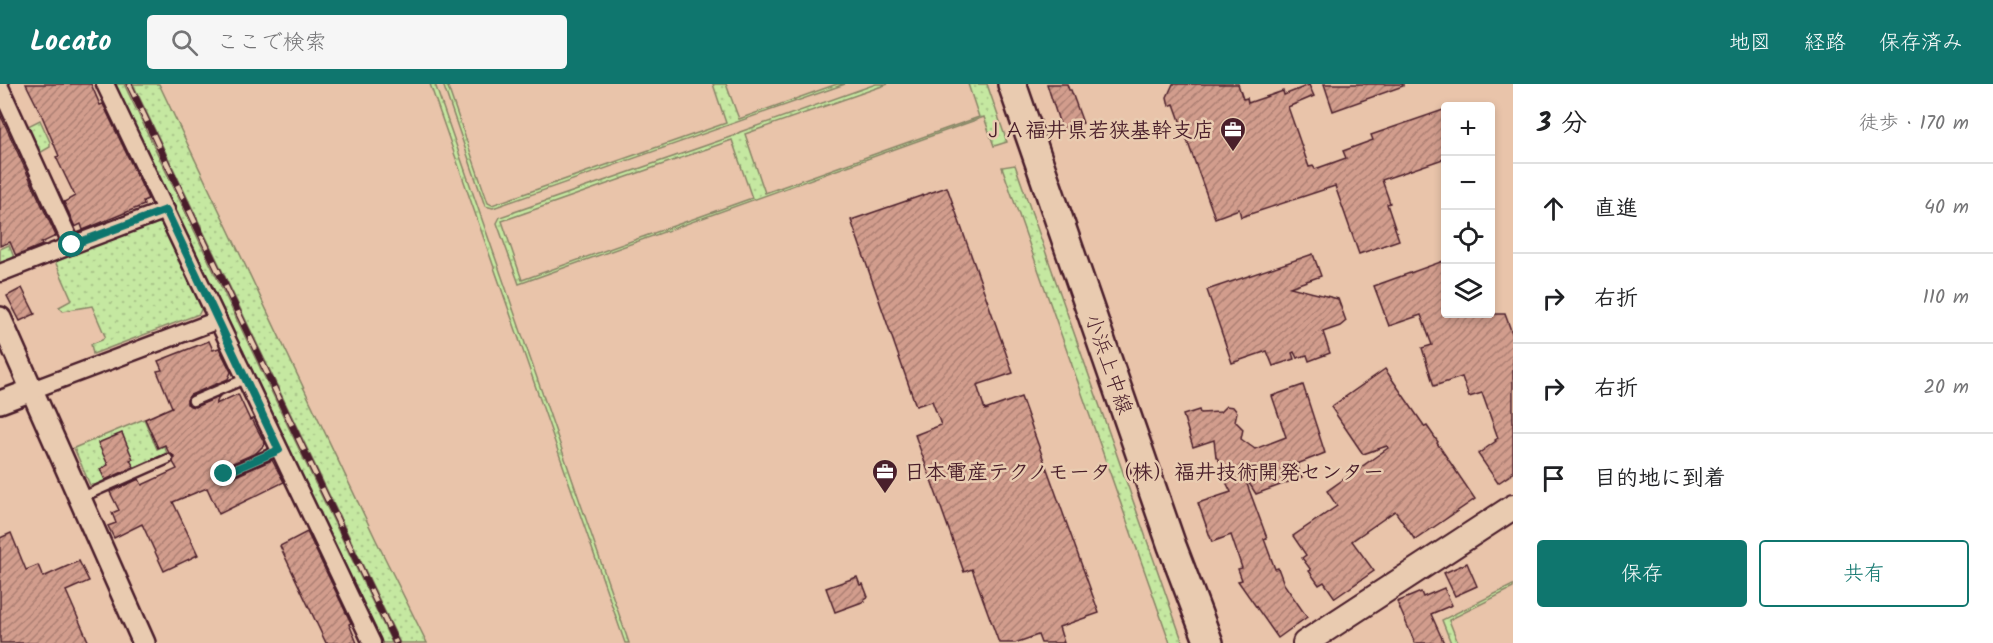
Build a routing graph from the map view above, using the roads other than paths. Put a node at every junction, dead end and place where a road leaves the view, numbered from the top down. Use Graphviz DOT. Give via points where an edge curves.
graph roads {
  1 [pos="105,84"];
  2 [pos="1012,84"];
  3 [pos="0,87"];
  4 [pos="166,210"];
  5 [pos="72,245"];
  6 [pos="0,273"];
  7 [pos="0,318"];
  8 [pos="218,320"];
  9 [pos="245,379"];
  10 [pos="32,390"];
  11 [pos="193,401"];
  12 [pos="0,402"];
  13 [pos="279,450"];
  14 [pos="168,459"];
  15 [pos="224,474"];
  16 [pos="80,498"];
  17 [pos="1513,507"];
  18 [pos="144,643"];
  19 [pos="372,643"];
  20 [pos="1209,643"];
  21 [pos="1305,643"];
  1 -- 4 [label="street"];
  2 -- 20 [label="main road, 小浜上中線"];
  3 -- 5 [label="street"];
  4 -- 5 [label="street"];
  4 -- 8 [label="street"];
  5 -- 6 [label="street"];
  7 -- 10 [label="street"];
  8 -- 9 [label="street"];
  8 -- 10 [label="street"];
  9 -- 11 [label="lane"];
  9 -- 13 [label="street"];
  10 -- 12 [label="street"];
  10 -- 16 [label="street"];
  13 -- 15 [label="lane"];
  13 -- 19 [label="street"];
  14 -- 16 [label="lane"];
  16 -- 18 [label="street"];
  17 -- 21 [label="main road"];
}
